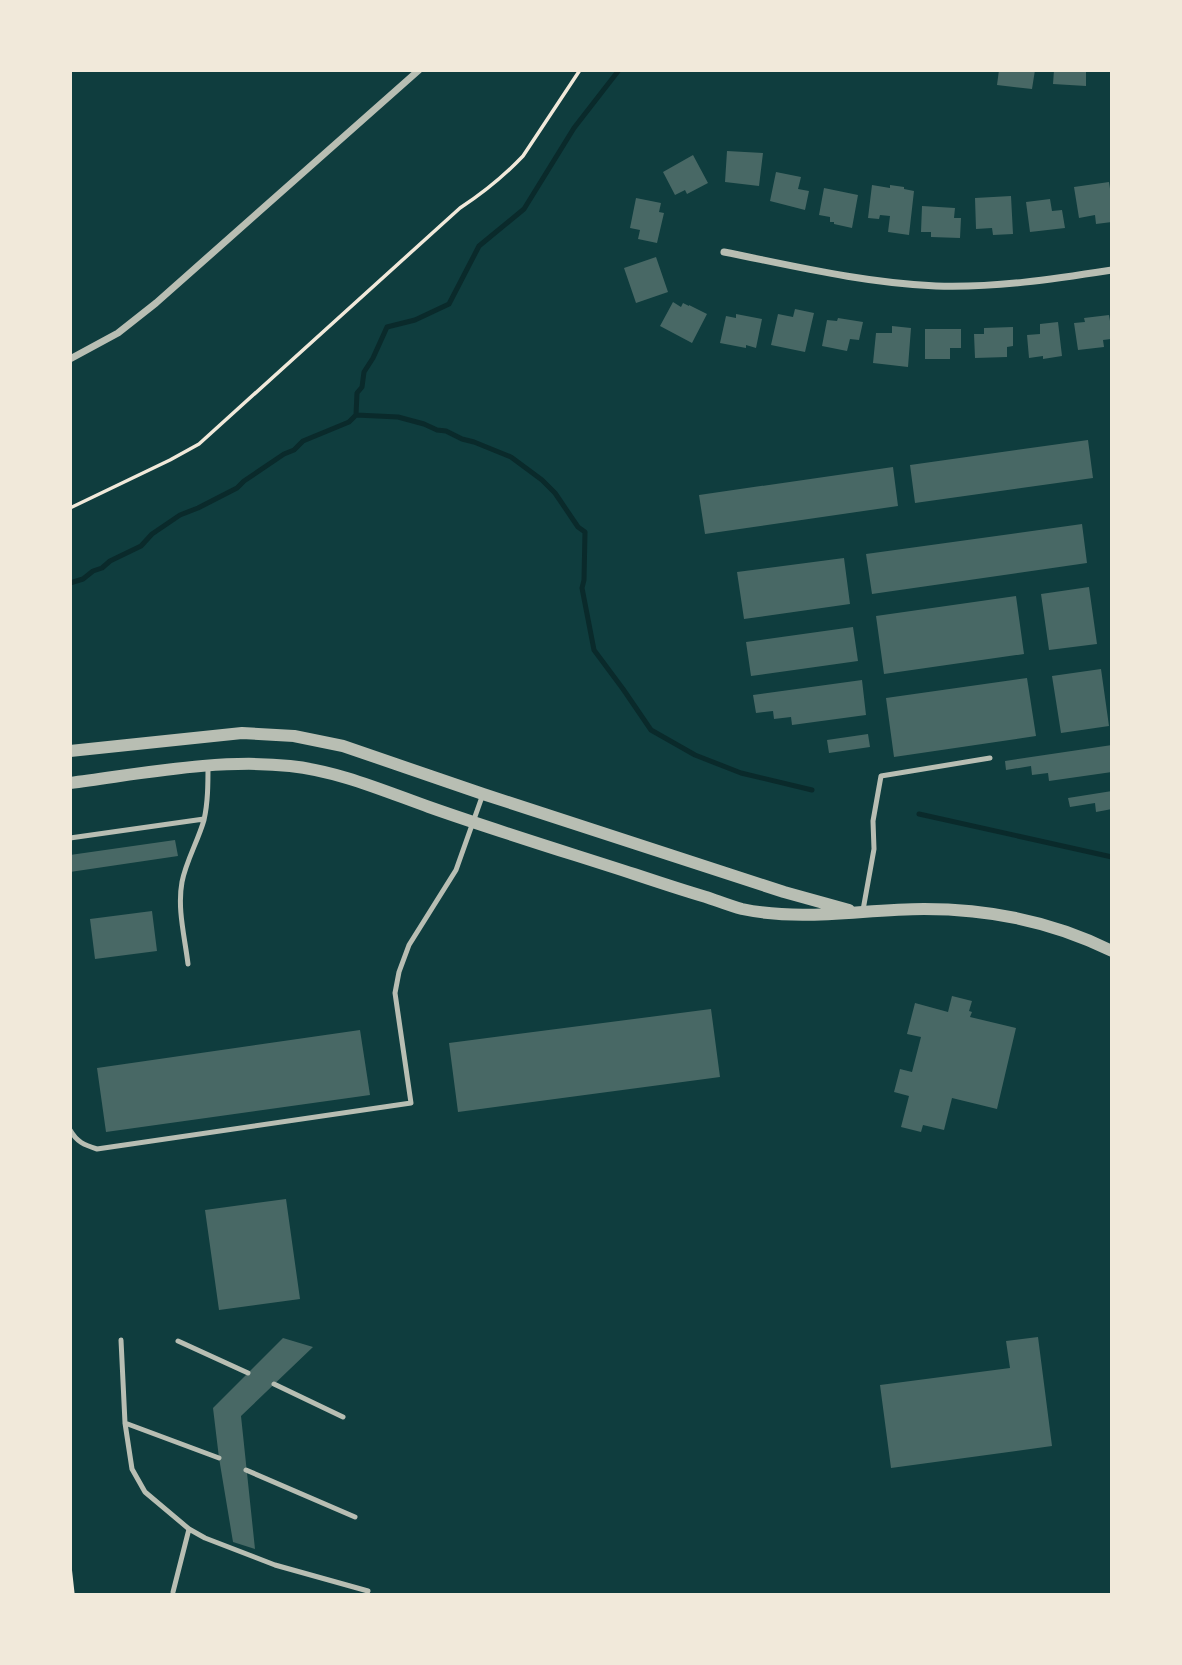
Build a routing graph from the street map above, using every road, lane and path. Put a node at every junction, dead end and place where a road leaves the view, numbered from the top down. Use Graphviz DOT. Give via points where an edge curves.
graph roads {
  1 [pos="419,70"];
  2 [pos="580,70"];
  3 [pos="724,252"];
  4 [pos="1112,270"];
  5 [pos="70,359"];
  6 [pos="70,508"];
  7 [pos="70,751"];
  8 [pos="990,758"];
  9 [pos="208,765"];
  10 [pos="70,783"];
  11 [pos="484,794"];
  12 [pos="204,819"];
  13 [pos="472,822"];
  14 [pos="70,838"];
  15 [pos="862,913"];
  16 [pos="1112,951"];
  17 [pos="188,964"];
  18 [pos="70,1130"];
  19 [pos="121,1340"];
  20 [pos="178,1341"];
  21 [pos="248,1373"];
  22 [pos="274,1384"];
  23 [pos="343,1417"];
  24 [pos="125,1423"];
  25 [pos="219,1458"];
  26 [pos="246,1470"];
  27 [pos="355,1517"];
  28 [pos="189,1529"];
  29 [pos="70,1568"];
  30 [pos="368,1591"];
  31 [pos="173,1592"];
  32 [pos="73,1595"];
  1 -- 5 [label="street" via="156,303 118,333"];
  2 -- 6 [label="path" via="513,166 460,208 199,444"];
  3 -- 4 [label="street" via="856,278 937,286 992,285"];
  7 -- 11 [label="street" via="242,733 294,736 343,746"];
  8 -- 15 [label="lane" via="881,776"];
  9 -- 10 [label="street"];
  9 -- 12 [label="lane"];
  9 -- 13 [label="street" via="290,766 335,775"];
  11 -- 13 [label="lane"];
  11 -- 15 [label="street" via="783,892"];
  12 -- 14 [label="lane"];
  12 -- 17 [label="lane" via="181,886"];
  13 -- 15 [label="street" via="740,909 788,915"];
  13 -- 18 [label="lane" via="456,870 409,945 399,972 395,993 411,1103 97,1149 85,1146"];
  15 -- 16 [label="street" via="923,909 1012,917"];
  19 -- 24 [label="lane"];
  20 -- 21 [label="lane"];
  22 -- 23 [label="lane"];
  24 -- 25 [label="lane"];
  24 -- 28 [label="lane" via="132,1469 145,1492"];
  26 -- 27 [label="lane"];
  28 -- 30 [label="lane" via="275,1564"];
  28 -- 31 [label="lane"];
  29 -- 32 [label="path"];
}
